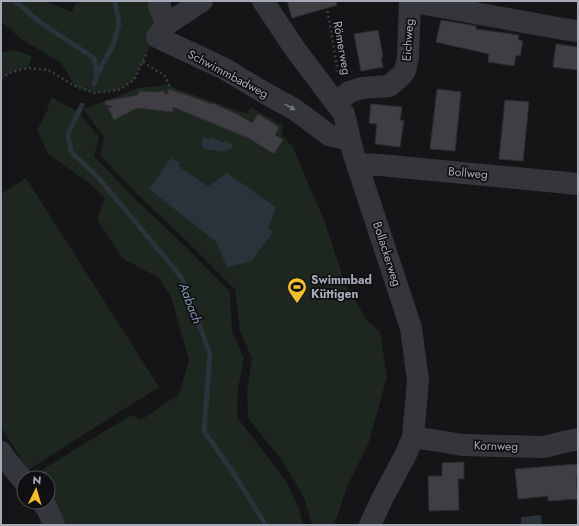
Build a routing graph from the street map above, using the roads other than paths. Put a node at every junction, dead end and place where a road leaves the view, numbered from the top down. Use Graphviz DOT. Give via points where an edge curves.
graph roads {
  1 [pos="160,1"];
  2 [pos="202,1"];
  3 [pos="263,1"];
  4 [pos="411,1"];
  5 [pos="162,30"];
  6 [pos="578,31"];
  7 [pos="339,100"];
  8 [pos="350,140"];
  9 [pos="358,164"];
  10 [pos="578,184"];
  11 [pos="413,437"];
  12 [pos="578,439"];
  13 [pos="1,452"];
  14 [pos="16,471"];
  15 [pos="48,510"];
  16 [pos="54,525"];
  17 [pos="370,525"];
  1 -- 5 [label="street"];
  2 -- 5 [label="street"];
  3 -- 7 [label="street, Bollackerweg" via="295,49"];
  4 -- 6 [label="street"];
  4 -- 7 [label="street, Eichweg" via="405,71 389,86 362,88 350,92"];
  5 -- 8 [label="street, Schwimmbadweg, one-way" via="294,109 329,135"];
  7 -- 8 [label="street, Bollackerweg"];
  8 -- 9 [label="street, Bollackerweg"];
  9 -- 10 [label="street, Bollweg"];
  9 -- 11 [label="street, Bollackerweg" via="411,328 418,381"];
  11 -- 12 [label="street, Kornweg" via="463,445 535,447"];
  11 -- 17 [label="street, Bollackerweg"];
  13 -- 14 [label="street"];
  15 -- 16 [label="street"];
}
